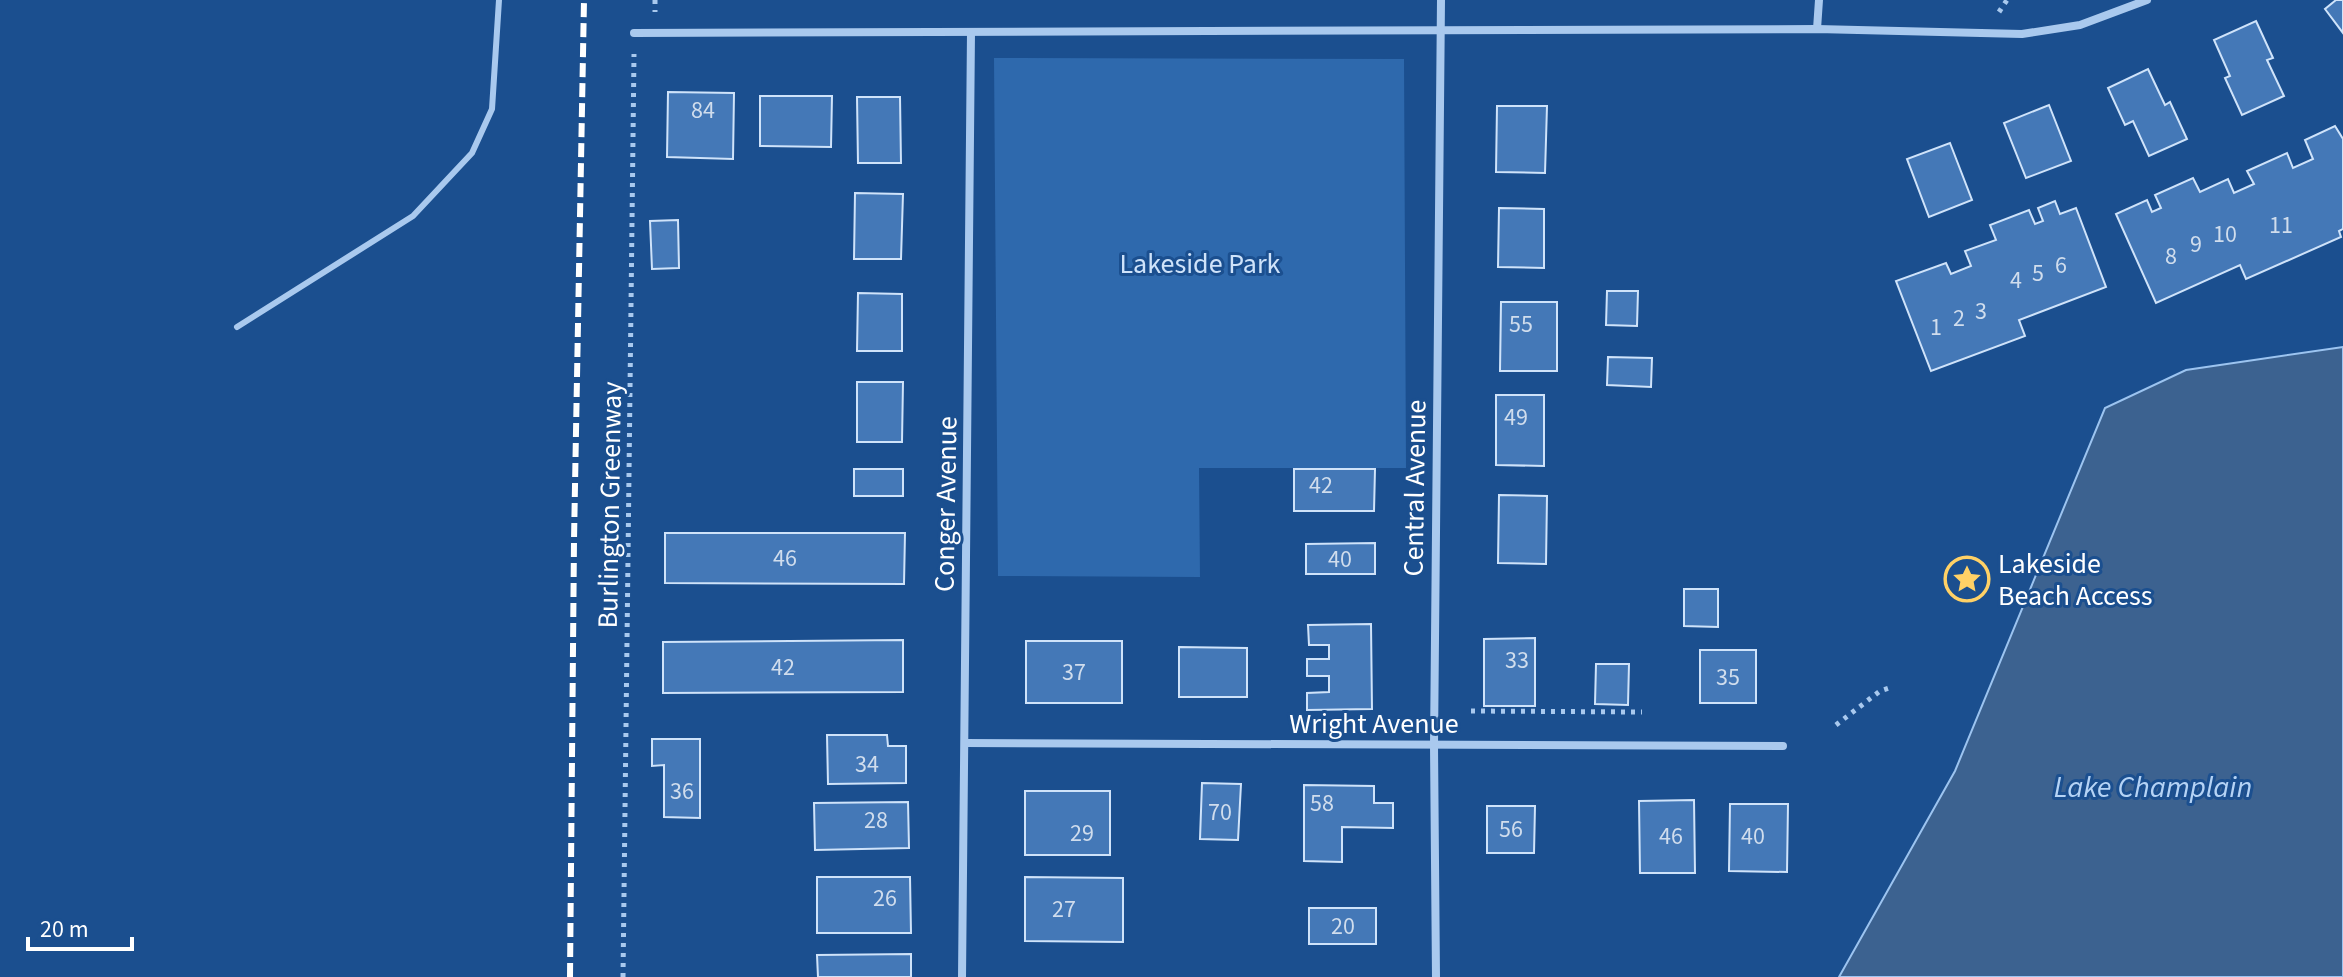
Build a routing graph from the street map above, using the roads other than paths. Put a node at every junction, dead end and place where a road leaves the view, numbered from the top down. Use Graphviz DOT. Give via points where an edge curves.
graph roads {
  1 [pos="499,0"];
  2 [pos="1441,0"];
  3 [pos="1819,0"];
  4 [pos="2147,0"];
  5 [pos="1817,29"];
  6 [pos="1441,31"];
  7 [pos="971,32"];
  8 [pos="634,33"];
  9 [pos="237,327"];
  10 [pos="965,743"];
  11 [pos="1434,745"];
  12 [pos="1783,746"];
  13 [pos="962,977"];
  14 [pos="1436,977"];
  1 -- 9 [label="lane" via="492,109 472,153 413,216"];
  2 -- 6 [label="street, Central Avenue"];
  3 -- 5 [label="street"];
  4 -- 5 [label="street" via="2080,25 2022,34"];
  5 -- 6 [label="street"];
  6 -- 7 [label="street"];
  6 -- 11 [label="street, Central Avenue"];
  7 -- 8 [label="street"];
  7 -- 10 [label="street, Conger Avenue"];
  10 -- 11 [label="street, Wright Avenue"];
  10 -- 13 [label="street, Conger Avenue"];
  11 -- 12 [label="street, Wright Avenue"];
  11 -- 14 [label="street, Central Avenue"];
}
